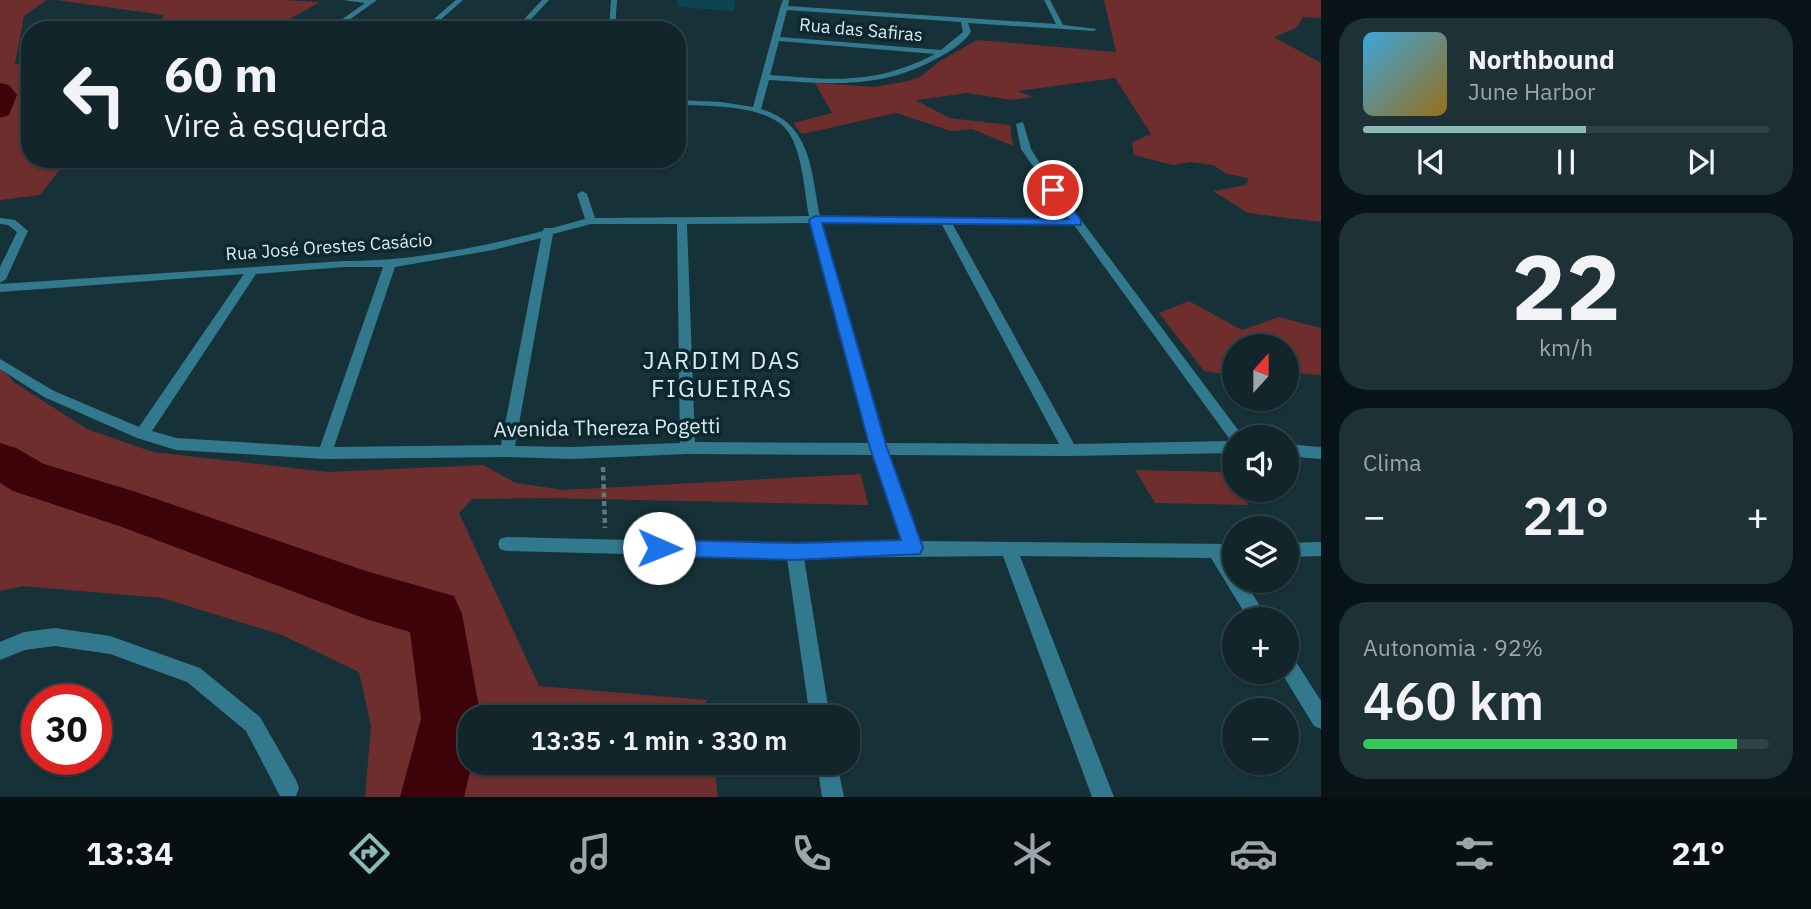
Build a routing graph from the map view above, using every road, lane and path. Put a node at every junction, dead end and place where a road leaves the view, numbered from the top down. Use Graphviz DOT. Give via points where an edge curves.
graph roads {
  1 [pos="346,0"];
  2 [pos="460,0"];
  3 [pos="546,0"];
  4 [pos="614,0"];
  5 [pos="1047,0"];
  6 [pos="373,1"];
  7 [pos="784,4"];
  8 [pos="964,20"];
  9 [pos="343,21"];
  10 [pos="435,21"];
  11 [pos="526,21"];
  12 [pos="613,21"];
  13 [pos="1061,27"];
  14 [pos="1094,29"];
  15 [pos="776,39"];
  16 [pos="943,52"];
  17 [pos="764,77"];
  18 [pos="686,103"];
  19 [pos="757,108"];
  20 [pos="1020,124"];
  21 [pos="582,194"];
  22 [pos="815,220"];
  23 [pos="945,220"];
  24 [pos="0,221"];
  25 [pos="591,221"];
  26 [pos="682,222"];
  27 [pos="1076,222"];
  28 [pos="548,230"];
  29 [pos="390,264"];
  30 [pos="253,270"];
  31 [pos="0,279"];
  32 [pos="0,288"];
  33 [pos="0,363"];
  34 [pos="1227,425"];
  35 [pos="142,434"];
  36 [pos="1222,447"];
  37 [pos="688,448"];
  38 [pos="879,448"];
  39 [pos="1070,450"];
  40 [pos="507,451"];
  41 [pos="1299,451"];
  42 [pos="325,453"];
  43 [pos="1321,453"];
  44 [pos="604,481"];
  45 [pos="506,544"];
  46 [pos="605,547"];
  47 [pos="914,548"];
  48 [pos="1009,548"];
  49 [pos="1321,549"];
  50 [pos="1299,550"];
  51 [pos="794,551"];
  52 [pos="1222,551"];
  53 [pos="0,650"];
  54 [pos="1299,684"];
  55 [pos="818,705"];
  56 [pos="1321,719"];
  57 [pos="829,775"];
  58 [pos="288,788"];
  59 [pos="833,797"];
  60 [pos="1102,797"];
  1 -- 6 [label="street"];
  2 -- 10 [label="street"];
  3 -- 11 [label="street"];
  4 -- 12 [label="street"];
  5 -- 13 [label="street"];
  6 -- 9 [label="street"];
  7 -- 8 [label="street"];
  7 -- 15 [label="street"];
  8 -- 13 [label="street"];
  8 -- 16 [label="street" via="965,36"];
  13 -- 14 [label="street"];
  15 -- 16 [label="street, Rua das Safiras"];
  15 -- 17 [label="street"];
  16 -- 17 [label="street" via="909,69 863,83"];
  17 -- 19 [label="street"];
  18 -- 19 [label="street"];
  19 -- 22 [label="street" via="791,128 802,156"];
  20 -- 27 [label="street" via="1026,149"];
  21 -- 25 [label="street"];
  22 -- 23 [label="street, Rua José Orestes Casácio"];
  22 -- 26 [label="street, Rua José Orestes Casácio"];
  22 -- 38 [label="street"];
  23 -- 27 [label="street, Rua José Orestes Casácio"];
  23 -- 39 [label="street"];
  24 -- 31 [label="street" via="23,231"];
  25 -- 26 [label="street, Rua José Orestes Casácio"];
  25 -- 28 [label="street, Rua José Orestes Casácio"];
  26 -- 37 [label="street"];
  27 -- 34 [label="street"];
  28 -- 29 [label="street, Rua José Orestes Casácio" via="493,247"];
  28 -- 40 [label="street"];
  29 -- 30 [label="street, Rua José Orestes Casácio"];
  29 -- 42 [label="street"];
  30 -- 32 [label="street, Rua José Orestes Casácio"];
  30 -- 35 [label="street"];
  33 -- 35 [label="street, Avenida Thereza Pogetti" via="49,394"];
  35 -- 42 [label="street, Avenida Thereza Pogetti" via="176,444"];
  36 -- 39 [label="street, Avenida Thereza Pogetti"];
  37 -- 38 [label="street, Avenida Thereza Pogetti"];
  37 -- 40 [label="street, Avenida Thereza Pogetti"];
  38 -- 39 [label="street, Avenida Thereza Pogetti"];
  38 -- 47 [label="street"];
  40 -- 42 [label="street, Avenida Thereza Pogetti"];
  41 -- 43 [label="street"];
  44 -- 46 [label="path"];
  45 -- 46 [label="street"];
  46 -- 51 [label="street"];
  47 -- 48 [label="street"];
  47 -- 51 [label="street"];
  48 -- 52 [label="street"];
  48 -- 60 [label="street"];
  49 -- 50 [label="street"];
  51 -- 55 [label="street"];
  53 -- 58 [label="street" via="55,637 110,645 193,675 253,724"];
  54 -- 56 [label="street"];
  57 -- 59 [label="street"];
}
